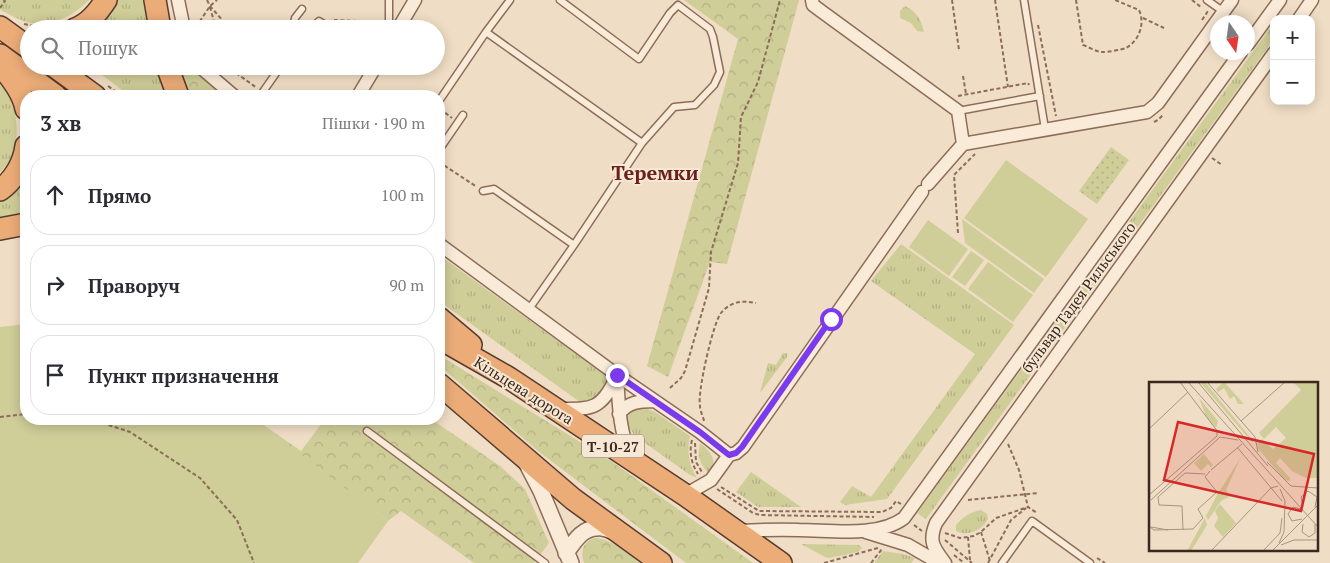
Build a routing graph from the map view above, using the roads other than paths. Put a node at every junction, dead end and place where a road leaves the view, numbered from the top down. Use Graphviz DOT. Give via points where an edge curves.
graph roads {
  1 [pos="106,0"];
  2 [pos="155,0"];
  3 [pos="178,0"];
  4 [pos="388,0"];
  5 [pos="415,0"];
  6 [pos="510,0"];
  7 [pos="560,0"];
  8 [pos="812,0"];
  9 [pos="1024,0"];
  10 [pos="1207,0"];
  11 [pos="1232,0"];
  12 [pos="1280,0"];
  13 [pos="1312,0"];
  14 [pos="302,9"];
  15 [pos="1224,12"];
  16 [pos="1302,15"];
  17 [pos="89,20"];
  18 [pos="158,20"];
  19 [pos="182,20"];
  20 [pos="295,20"];
  21 [pos="391,20"];
  22 [pos="397,20"];
  23 [pos="0,27"];
  24 [pos="20,29"];
  25 [pos="486,32"];
  26 [pos="1255,34"];
  27 [pos="20,41"];
  28 [pos="0,55"];
  29 [pos="1270,59"];
  30 [pos="1235,60"];
  31 [pos="0,64"];
  32 [pos="20,70"];
  33 [pos="27,75"];
  34 [pos="66,75"];
  35 [pos="171,75"];
  36 [pos="275,75"];
  37 [pos="371,75"];
  38 [pos="210,76"];
  39 [pos="48,90"];
  40 [pos="87,90"];
  41 [pos="176,90"];
  42 [pos="227,90"];
  43 [pos="265,90"];
  44 [pos="362,90"];
  45 [pos="445,92"];
  46 [pos="20,95"];
  47 [pos="1040,96"];
  48 [pos="958,111"];
  49 [pos="463,115"];
  50 [pos="1045,130"];
  51 [pos="445,141"];
  52 [pos="642,143"];
  53 [pos="963,144"];
  54 [pos="20,163"];
  55 [pos="0,190"];
  56 [pos="483,191"];
  57 [pos="20,225"];
  58 [pos="0,229"];
  59 [pos="574,245"];
  60 [pos="445,248"];
  61 [pos="529,310"];
  62 [pos="445,323"];
  63 [pos="445,341"];
  64 [pos="617,375"];
  65 [pos="509,378"];
  66 [pos="445,389"];
  67 [pos="654,401"];
  68 [pos="445,405"];
  69 [pos="556,409"];
  70 [pos="619,414"];
  71 [pos="490,427"];
  72 [pos="367,431"];
  73 [pos="729,455"];
  74 [pos="524,458"];
  75 [pos="632,459"];
  76 [pos="685,495"];
  77 [pos="737,531"];
  78 [pos="863,531"];
  79 [pos="620,533"];
  80 [pos="569,558"];
  81 [pos="545,563"];
  82 [pos="661,563"];
  83 [pos="781,563"];
  84 [pos="939,563"];
  85 [pos="945,563"];
  86 [pos="1002,563"];
  87 [pos="1090,563"];
  1 -- 17 [label="highway"];
  2 -- 18 [label="highway"];
  3 -- 19 [label="street"];
  4 -- 21 [label="lane"];
  5 -- 22 [label="street"];
  6 -- 25 [label="lane"];
  7 -- 52 [label="lane" via="639,59 678,5 710,29 720,72 714,85 695,105 674,107"];
  8 -- 48 [label="street" via="820,11"];
  9 -- 47 [label="lane"];
  10 -- 15 [label="lane"];
  11 -- 15 [label="street"];
  12 -- 26 [label="street"];
  13 -- 16 [label="street"];
  14 -- 20 [label="lane"];
  15 -- 50 [label="street" via="1154,107 1141,114"];
  23 -- 24 [label="highway"];
  23 -- 27 [label="highway"];
  25 -- 45 [label="lane"];
  25 -- 52 [label="lane"];
  28 -- 32 [label="highway"];
  29 -- 85 [label="street, бульвар Тадея Рильського" via="936,523 931,534 932,542"];
  30 -- 78 [label="street, бульвар Тадея Рильського" via="907,508 904,518 892,526"];
  31 -- 46 [label="highway"];
  33 -- 39 [label="highway"];
  34 -- 40 [label="highway"];
  35 -- 41 [label="highway"];
  36 -- 43 [label="lane"];
  37 -- 44 [label="street"];
  38 -- 42 [label="street"];
  47 -- 48 [label="lane"];
  47 -- 50 [label="lane"];
  48 -- 53 [label="street"];
  49 -- 51 [label="lane"];
  50 -- 53 [label="street"];
  52 -- 59 [label="lane"];
  53 -- 73 [label="street" via="925,188 742,447"];
  54 -- 55 [label="highway" via="7,185"];
  56 -- 59 [label="lane" via="494,189"];
  57 -- 58 [label="highway"];
  59 -- 61 [label="lane"];
  60 -- 61 [label="street"];
  61 -- 64 [label="street"];
  62 -- 65 [label="highway"];
  63 -- 65 [label="highway, Кільцева дорога / Т-10-27"];
  64 -- 67 [label="street"];
  64 -- 69 [label="street" via="602,402 592,407"];
  64 -- 70 [label="street"];
  65 -- 69 [label="highway, Кільцева дорога / Т-10-27"];
  66 -- 71 [label="highway"];
  67 -- 70 [label="street" via="630,404"];
  67 -- 73 [label="street"];
  68 -- 71 [label="highway"];
  69 -- 75 [label="highway, Кільцева дорога / Т-10-27"];
  70 -- 75 [label="street"];
  71 -- 74 [label="highway"];
  72 -- 81 [label="lane"];
  73 -- 76 [label="street" via="709,482"];
  74 -- 79 [label="highway"];
  74 -- 80 [label="street"];
  75 -- 76 [label="highway, Кільцева дорога / Т-10-27"];
  76 -- 77 [label="highway, Кільцева дорога / Т-10-27"];
  77 -- 78 [label="street"];
  77 -- 83 [label="highway, Кільцева дорога / Т-10-27"];
  78 -- 84 [label="street" via="908,545"];
  79 -- 80 [label="street" via="598,528 584,532 577,538"];
  79 -- 82 [label="highway"];
  86 -- 87 [label="lane" via="1032,521"];
}
